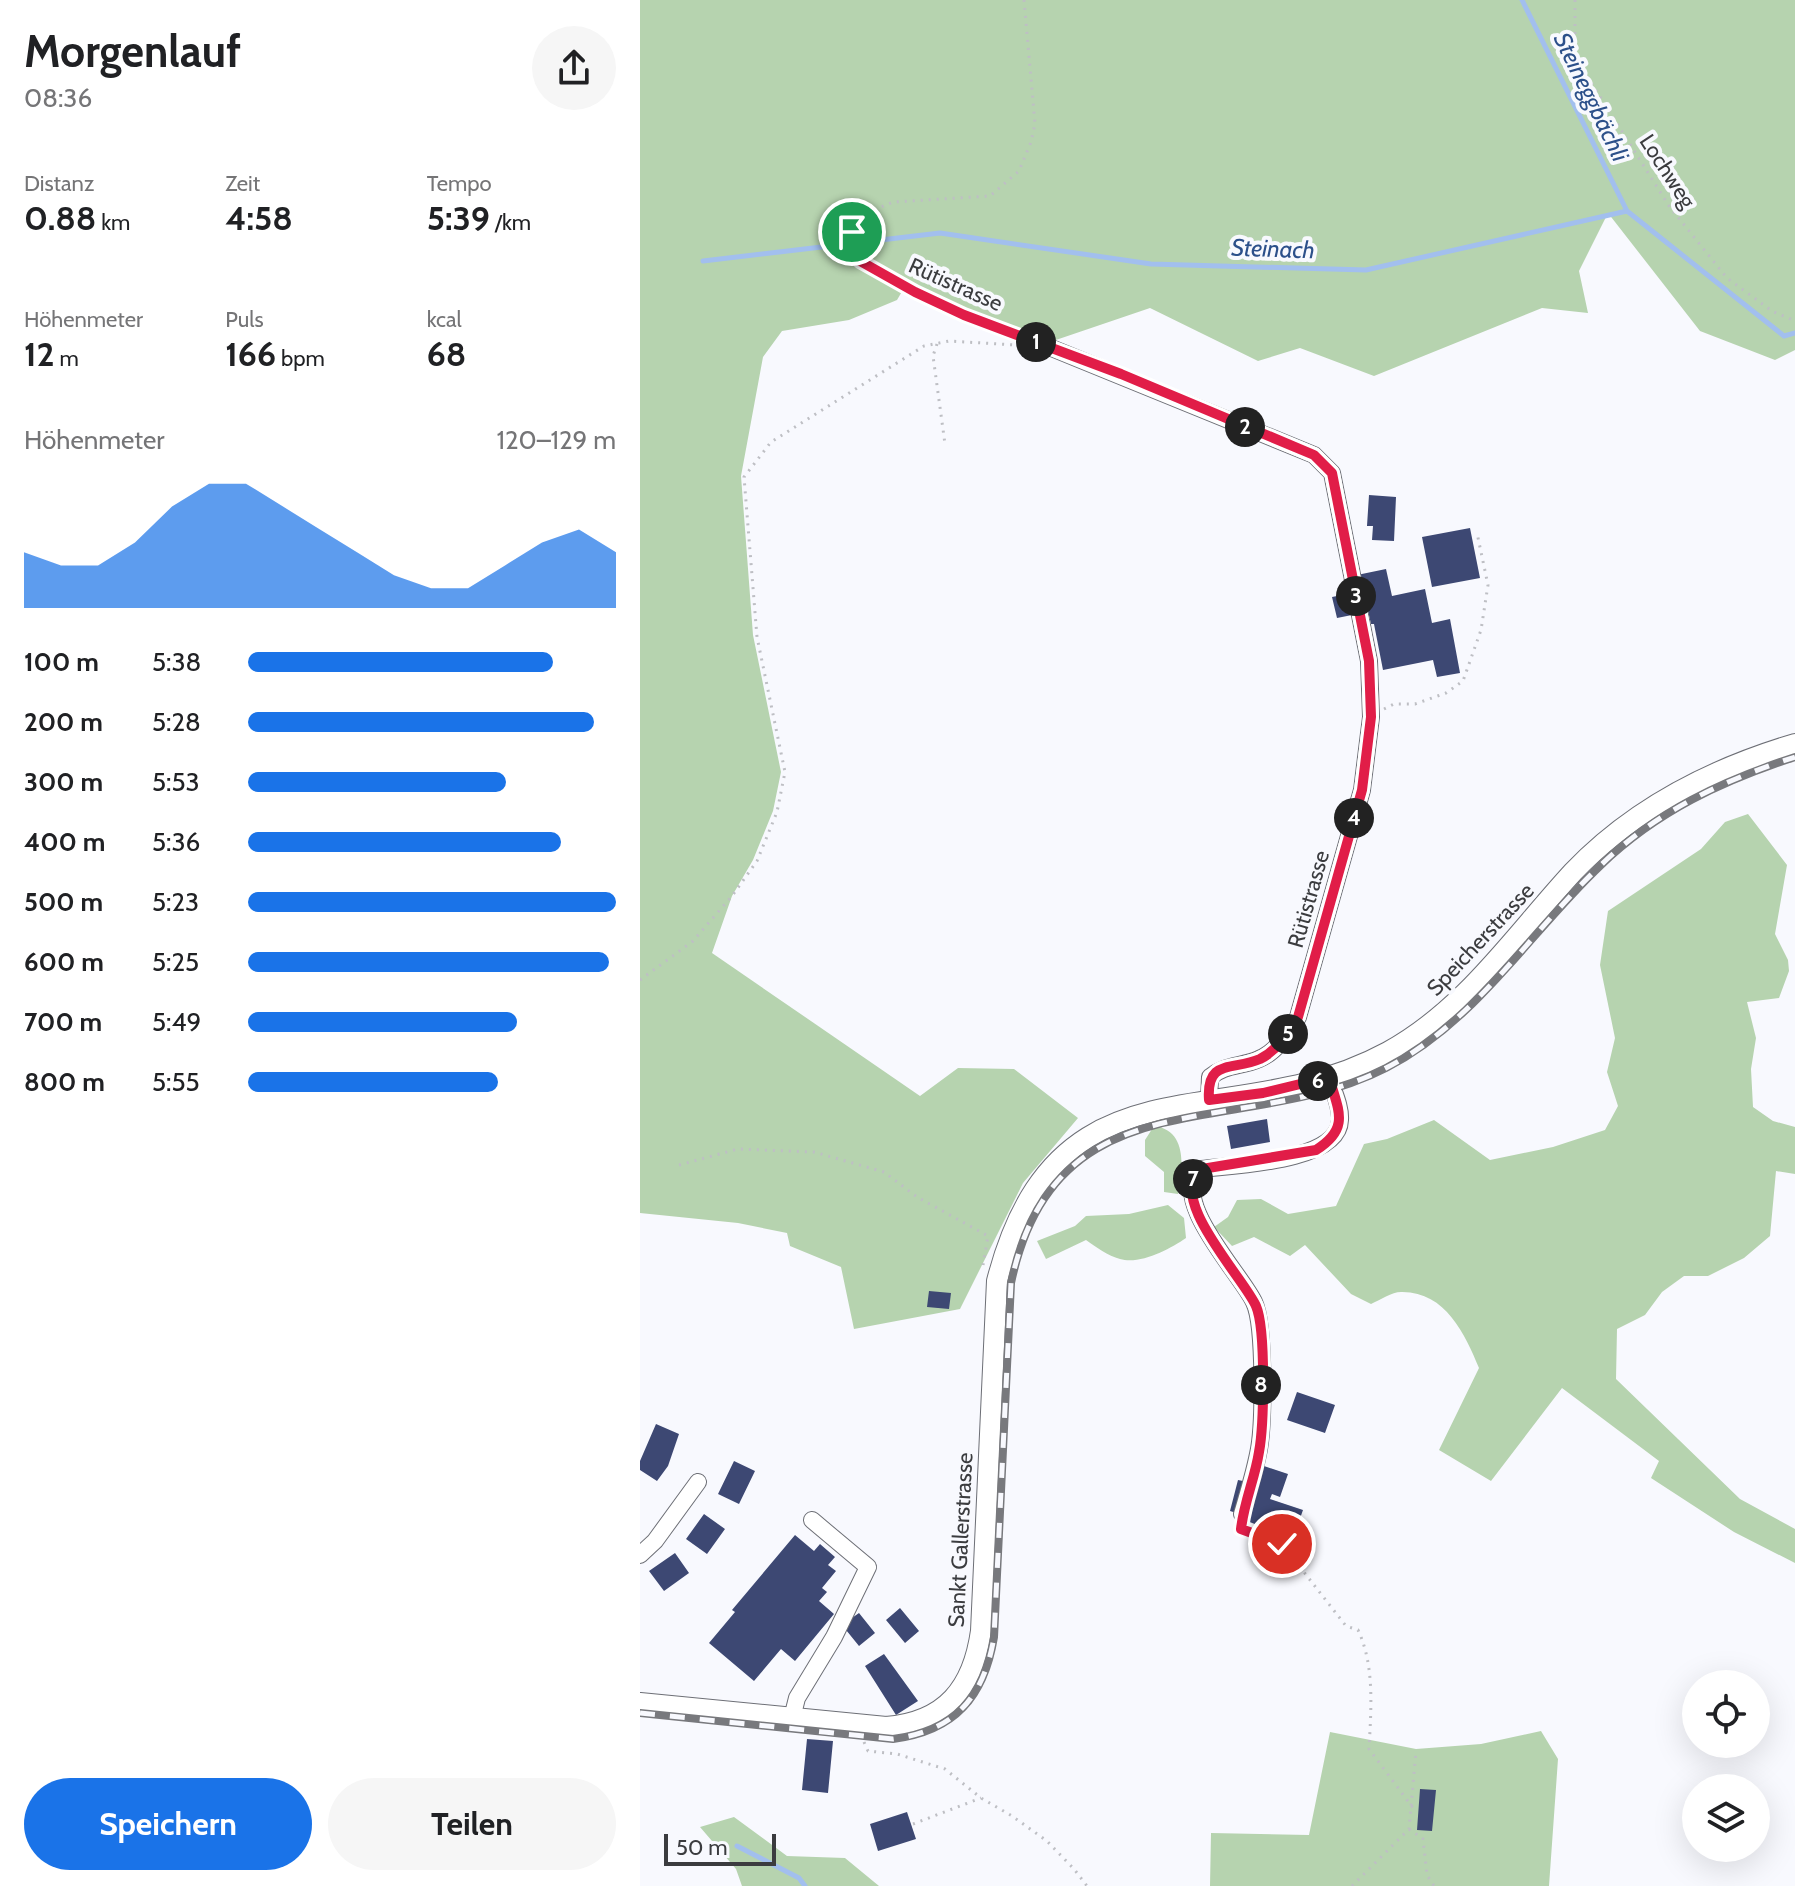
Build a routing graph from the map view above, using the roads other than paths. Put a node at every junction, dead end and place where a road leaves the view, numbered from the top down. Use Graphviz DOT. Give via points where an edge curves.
graph roads {
  1 [pos="1049,347"];
  2 [pos="1795,744"];
  3 [pos="1329,1077"];
  4 [pos="1209,1100"];
  5 [pos="1020,1212"];
  6 [pos="698,1482"];
  7 [pos="1242,1514"];
  8 [pos="812,1520"];
  9 [pos="640,1555"];
  10 [pos="640,1703"];
  11 [pos="792,1718"];
  1 -- 4 [label="street, Rütistrasse" via="1314,455 1332,473 1369,661 1371,717 1362,790 1298,1017 1273,1050 1210,1077"];
  2 -- 3 [label="main road, Speicherstrasse" via="1712,774 1644,811 1574,872 1480,980 1437,1019 1389,1051"];
  3 -- 4 [label="main road, Speicherstrasse"];
  3 -- 7 [label="street" via="1340,1119 1324,1146 1296,1156 1202,1169 1192,1180 1208,1234 1261,1319 1259,1451"];
  4 -- 5 [label="main road, Speicherstrasse" via="1148,1111 1097,1133 1051,1168"];
  5 -- 11 [label="main road, Sankt Gallerstrasse" via="997,1281 978,1651 963,1687 938,1712 909,1725 865,1727"];
  6 -- 9 [label="street"];
  8 -- 11 [label="street" via="868,1567 797,1698"];
  10 -- 11 [label="main road, Sankt Gallerstrasse"];
}
